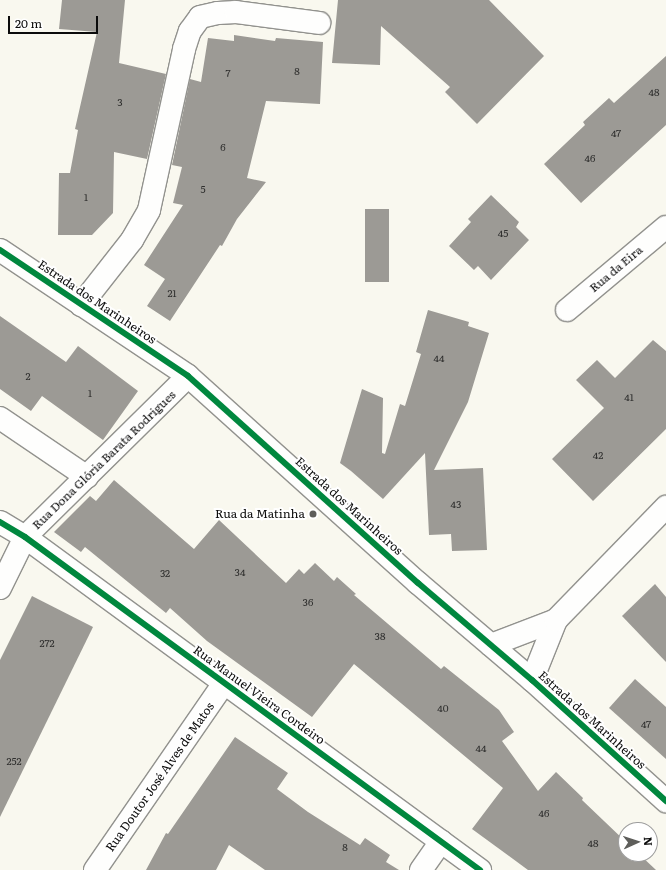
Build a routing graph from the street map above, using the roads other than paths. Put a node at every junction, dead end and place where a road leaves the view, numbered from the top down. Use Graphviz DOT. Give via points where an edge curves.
graph roads {
  1 [pos="319,23"];
  2 [pos="666,227"];
  3 [pos="0,250"];
  4 [pos="81,304"];
  5 [pos="567,310"];
  6 [pos="188,376"];
  7 [pos="0,418"];
  8 [pos="87,477"];
  9 [pos="666,507"];
  10 [pos="0,522"];
  11 [pos="25,537"];
  12 [pos="0,588"];
  13 [pos="556,620"];
  14 [pos="492,645"];
  15 [pos="532,680"];
  16 [pos="224,683"];
  17 [pos="666,801"];
  18 [pos="441,842"];
  19 [pos="95,870"];
  20 [pos="421,870"];
  21 [pos="480,870"];
  1 -- 4 [label="street" via="236,12 200,17 190,31 184,49 149,210 132,240"];
  2 -- 5 [label="street, Rua da Eira"];
  3 -- 4 [label="street, Estrada dos Marinheiros"];
  4 -- 6 [label="street, Estrada dos Marinheiros"];
  6 -- 8 [label="street, Rua Dona Glória Barata Rodrigues"];
  6 -- 14 [label="street, Estrada dos Marinheiros" via="418,583"];
  7 -- 8 [label="street"];
  8 -- 11 [label="street, Rua Dona Glória Barata Rodrigues"];
  9 -- 13 [label="street"];
  10 -- 11 [label="street, Rua Manuel Vieira Cordeiro"];
  11 -- 12 [label="street, Rua Dona Glória Barata Rodrigues"];
  11 -- 16 [label="street, Rua Manuel Vieira Cordeiro"];
  13 -- 14 [label="street"];
  13 -- 15 [label="street"];
  14 -- 15 [label="street, Estrada dos Marinheiros"];
  15 -- 17 [label="street, Estrada dos Marinheiros"];
  16 -- 18 [label="street, Rua Manuel Vieira Cordeiro"];
  16 -- 19 [label="street, Rua Doutor José Alves de Matos"];
  18 -- 20 [label="street"];
  18 -- 21 [label="street, Rua Manuel Vieira Cordeiro"];
}
